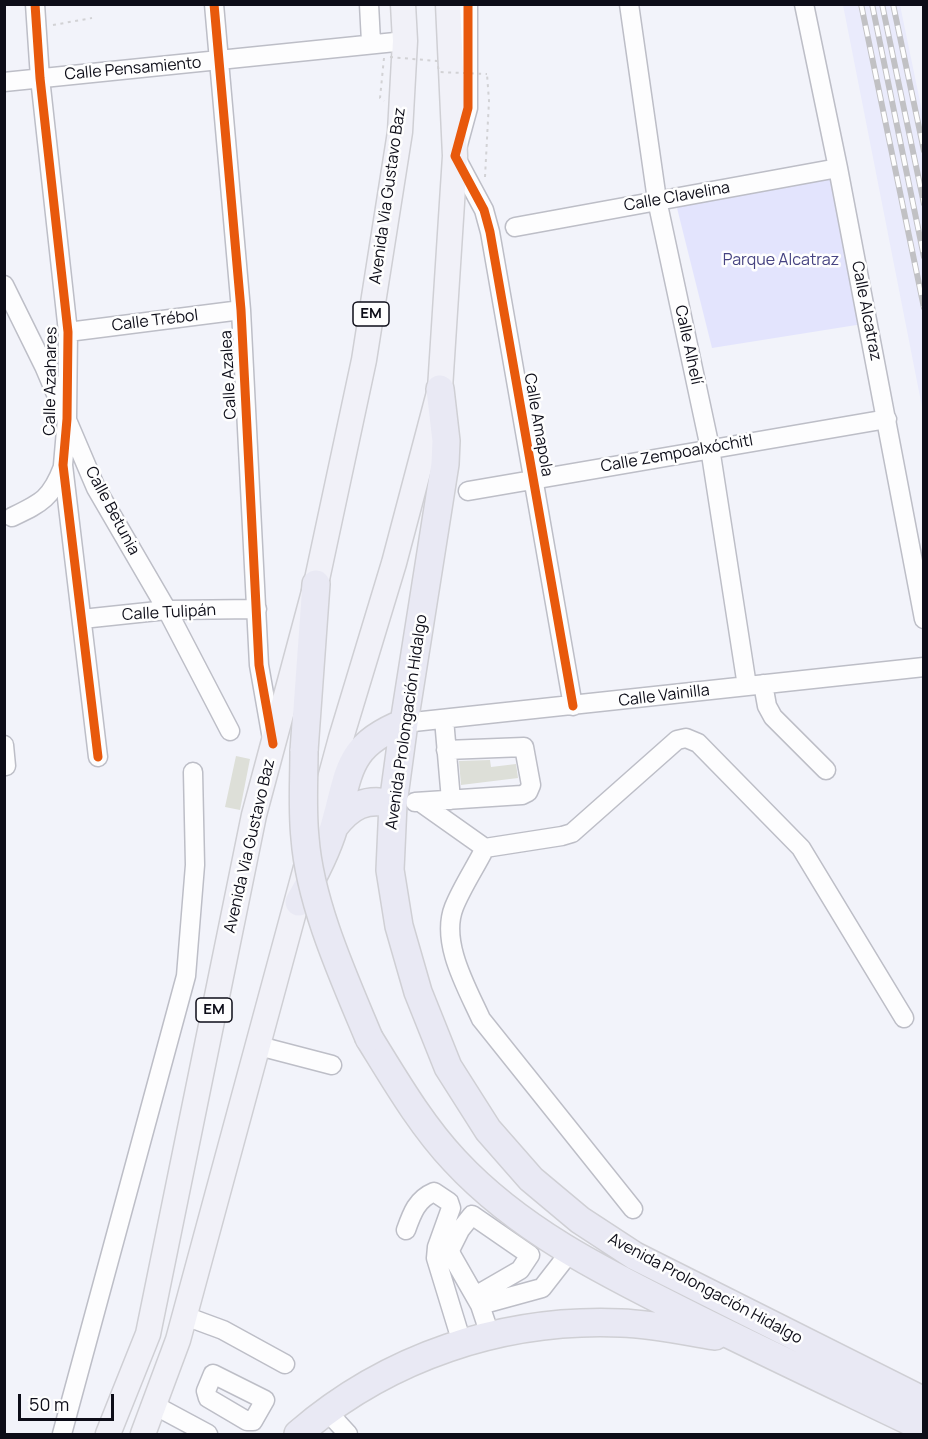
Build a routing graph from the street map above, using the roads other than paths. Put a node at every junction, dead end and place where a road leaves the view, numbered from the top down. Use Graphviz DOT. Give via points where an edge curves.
graph roads {
  1 [pos="36,4"];
  2 [pos="214,4"];
  3 [pos="369,4"];
  4 [pos="403,4"];
  5 [pos="448,4"];
  6 [pos="468,4"];
  7 [pos="629,4"];
  8 [pos="804,4"];
  9 [pos="371,42"];
  10 [pos="397,49"];
  11 [pos="218,61"];
  12 [pos="40,78"];
  13 [pos="4,81"];
  14 [pos="455,156"];
  15 [pos="838,168"];
  16 [pos="657,200"];
  17 [pos="515,227"];
  18 [pos="4,285"];
  19 [pos="241,310"];
  20 [pos="68,332"];
  21 [pos="440,389"];
  22 [pos="67,419"];
  23 [pos="887,419"];
  24 [pos="710,448"];
  25 [pos="63,465"];
  26 [pos="532,480"];
  27 [pos="468,491"];
  28 [pos="12,517"];
  29 [pos="316,584"];
  30 [pos="257,609"];
  31 [pos="167,610"];
  32 [pos="82,619"];
  33 [pos="924,619"];
  34 [pos="924,667"];
  35 [pos="755,685"];
  36 [pos="573,706"];
  37 [pos="444,719"];
  38 [pos="404,723"];
  39 [pos="230,731"];
  40 [pos="273,744"];
  41 [pos="4,745"];
  42 [pos="446,750"];
  43 [pos="98,757"];
  44 [pos="6,766"];
  45 [pos="826,770"];
  46 [pos="193,772"];
  47 [pos="451,800"];
  48 [pos="406,803"];
  49 [pos="333,828"];
  50 [pos="484,848"];
  51 [pos="299,902"];
  52 [pos="904,1018"];
  53 [pos="259,1046"];
  54 [pos="332,1065"];
  55 [pos="633,1209"];
  56 [pos="406,1230"];
  57 [pos="570,1252"];
  58 [pos="477,1300"];
  59 [pos="185,1316"];
  60 [pos="490,1335"];
  61 [pos="738,1339"];
  62 [pos="462,1343"];
  63 [pos="285,1364"];
  64 [pos="924,1401"];
  65 [pos="154,1405"];
  66 [pos="227,1410"];
  67 [pos="326,1410"];
  68 [pos="924,1428"];
  69 [pos="62,1434"];
  70 [pos="108,1434"];
  71 [pos="143,1434"];
  72 [pos="210,1434"];
  73 [pos="298,1434"];
  74 [pos="348,1434"];
  1 -- 12 [label="street, Calle Azahares"];
  2 -- 11 [label="street, Calle Azalea"];
  3 -- 9 [label="street"];
  4 -- 10 [label="main road, EM"];
  5 -- 14 [label="main road"];
  6 -- 14 [label="street" via="468,108"];
  7 -- 16 [label="street, Calle Alhelí"];
  8 -- 15 [label="street, Calle Alcatraz"];
  9 -- 10 [label="street, Calle Pensamiento"];
  9 -- 11 [label="street, Calle Pensamiento"];
  10 -- 29 [label="main road, Avenida Via Gustavo Baz / EM" via="400,132 364,360"];
  11 -- 12 [label="street, Calle Pensamiento"];
  11 -- 19 [label="street, Calle Azalea"];
  12 -- 13 [label="street, Calle Pensamiento"];
  12 -- 20 [label="street, Calle Azahares"];
  14 -- 21 [label="main road"];
  14 -- 26 [label="street, Calle Amapola" via="484,210 490,232"];
  15 -- 16 [label="street, Calle Clavelina"];
  15 -- 23 [label="street, Calle Alcatraz"];
  16 -- 17 [label="street, Calle Clavelina"];
  16 -- 24 [label="street, Calle Alhelí"];
  18 -- 22 [label="street, Calle Betunia"];
  19 -- 20 [label="street, Calle Trébol"];
  19 -- 30 [label="street, Calle Azalea"];
  20 -- 22 [label="street, Calle Azahares"];
  21 -- 38 [label="highway, Avenida Prolongación Hidalgo" via="445,464"];
  21 -- 51 [label="main road"];
  22 -- 25 [label="street, Calle Azahares"];
  22 -- 31 [label="street, Calle Betunia" via="96,488"];
  23 -- 24 [label="street, Calle Zempoalxóchitl"];
  23 -- 33 [label="street, Calle Alcatraz"];
  24 -- 26 [label="street, Calle Zempoalxóchitl"];
  24 -- 35 [label="street, Calle Alhelí"];
  25 -- 28 [label="street, Calle Azahares" via="51,493 36,506"];
  25 -- 32 [label="street, Calle Azahares"];
  26 -- 27 [label="street, Calle Zempoalxóchitl"];
  26 -- 36 [label="street, Calle Amapola"];
  29 -- 40 [label="main road, Avenida Via Gustavo Baz / EM"];
  29 -- 57 [label="highway, Avenida Prolongación Hidalgo, bridge" via="303,751 305,840 333,953 369,1038 408,1100 455,1160 505,1208"];
  30 -- 31 [label="street, Calle Tulipán"];
  30 -- 40 [label="street, Calle Azalea" via="259,665"];
  31 -- 32 [label="street, Calle Tulipán"];
  31 -- 39 [label="street, Calle Betunia"];
  32 -- 43 [label="street, Calle Azahares"];
  34 -- 35 [label="street, Calle Vainilla"];
  35 -- 36 [label="street, Calle Vainilla"];
  35 -- 45 [label="street, Calle Alhelí" via="773,717"];
  36 -- 37 [label="street, Calle Vainilla"];
  37 -- 38 [label="street, Calle Vainilla"];
  37 -- 42 [label="street"];
  38 -- 48 [label="highway, Avenida Prolongación Hidalgo"];
  38 -- 49 [label="highway" via="371,739 354,759"];
  40 -- 70 [label="main road, Avenida Via Gustavo Baz / EM" via="254,815 148,1334"];
  41 -- 44 [label="street"];
  42 -- 47 [label="street"];
  42 -- 47 [label="street" via="524,747 531,785 522,795"];
  46 -- 69 [label="street" via="195,865 186,976"];
  47 -- 48 [label="street"];
  48 -- 49 [label="highway" via="359,804"];
  48 -- 50 [label="street"];
  48 -- 64 [label="highway, Avenida Prolongación Hidalgo" via="390,870 399,926 418,992 448,1066 488,1130 531,1179 580,1220 635,1256"];
  49 -- 51 [label="highway" via="318,868"];
  50 -- 52 [label="street" via="572,833 677,741 686,738 698,743 801,848"];
  50 -- 55 [label="street" via="453,909 450,930 464,982 481,1018"];
  51 -- 53 [label="main road"];
  53 -- 54 [label="street"];
  53 -- 59 [label="main road"];
  56 -- 62 [label="street" via="425,1196 434,1192 449,1202 451,1208 436,1258"];
  57 -- 58 [label="street" via="542,1288"];
  57 -- 61 [label="highway, Avenida Prolongación Hidalgo"];
  58 -- 58 [label="street" via="520,1270 530,1255 472,1215 450,1250"];
  58 -- 60 [label="street"];
  59 -- 63 [label="street" via="223,1330"];
  59 -- 65 [label="main road"];
  60 -- 61 [label="highway" via="540,1325 621,1323"];
  60 -- 62 [label="highway"];
  61 -- 68 [label="highway, Avenida Prolongación Hidalgo"];
  62 -- 67 [label="highway" via="435,1351 360,1388"];
  65 -- 71 [label="main road"];
  65 -- 72 [label="street"];
  66 -- 72 [label="street"];
  67 -- 73 [label="highway"];
  67 -- 74 [label="street"];
}
